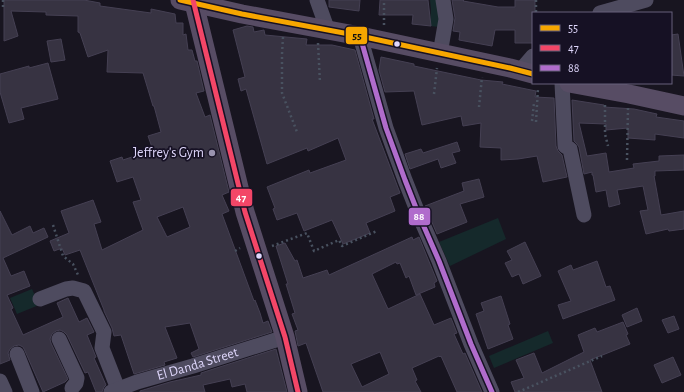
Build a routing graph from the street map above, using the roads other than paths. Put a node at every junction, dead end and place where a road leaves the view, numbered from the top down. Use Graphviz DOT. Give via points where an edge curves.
graph roads {
  1 [pos="317,0"];
  2 [pos="443,0"];
  3 [pos="646,0"];
  4 [pos="189,1"];
  5 [pos="604,12"];
  6 [pos="324,30"];
  7 [pos="360,36"];
  8 [pos="438,62"];
  9 [pos="532,64"];
  10 [pos="530,79"];
  11 [pos="562,84"];
  12 [pos="566,84"];
  13 [pos="574,84"];
  14 [pos="684,106"];
  15 [pos="569,135"];
  16 [pos="584,215"];
  17 [pos="40,299"];
  18 [pos="285,337"];
  19 [pos="59,338"];
  20 [pos="17,354"];
  21 [pos="0,381"];
  22 [pos="115,390"];
  23 [pos="70,391"];
  24 [pos="5,392"];
  25 [pos="32,392"];
  26 [pos="298,392"];
  27 [pos="492,392"];
  1 -- 6 [label="street" via="324,18"];
  2 -- 8 [label="street" via="446,19"];
  3 -- 5 [label="street"];
  4 -- 6 [label="main road"];
  4 -- 18 [label="main road" via="245,212"];
  6 -- 7 [label="main road"];
  7 -- 8 [label="main road" via="383,41"];
  7 -- 27 [label="street" via="386,128 405,180"];
  8 -- 10 [label="main road" via="483,63"];
  9 -- 10 [label="street"];
  11 -- 16 [label="street" via="565,146 570,148"];
  12 -- 15 [label="street"];
  13 -- 14 [label="main road"];
  17 -- 22 [label="street" via="66,289 84,290 104,332 102,348"];
  18 -- 22 [label="street, El Danda Street"];
  18 -- 26 [label="main road"];
  19 -- 23 [label="street" via="77,378"];
  20 -- 25 [label="street"];
  21 -- 24 [label="street"];
}
